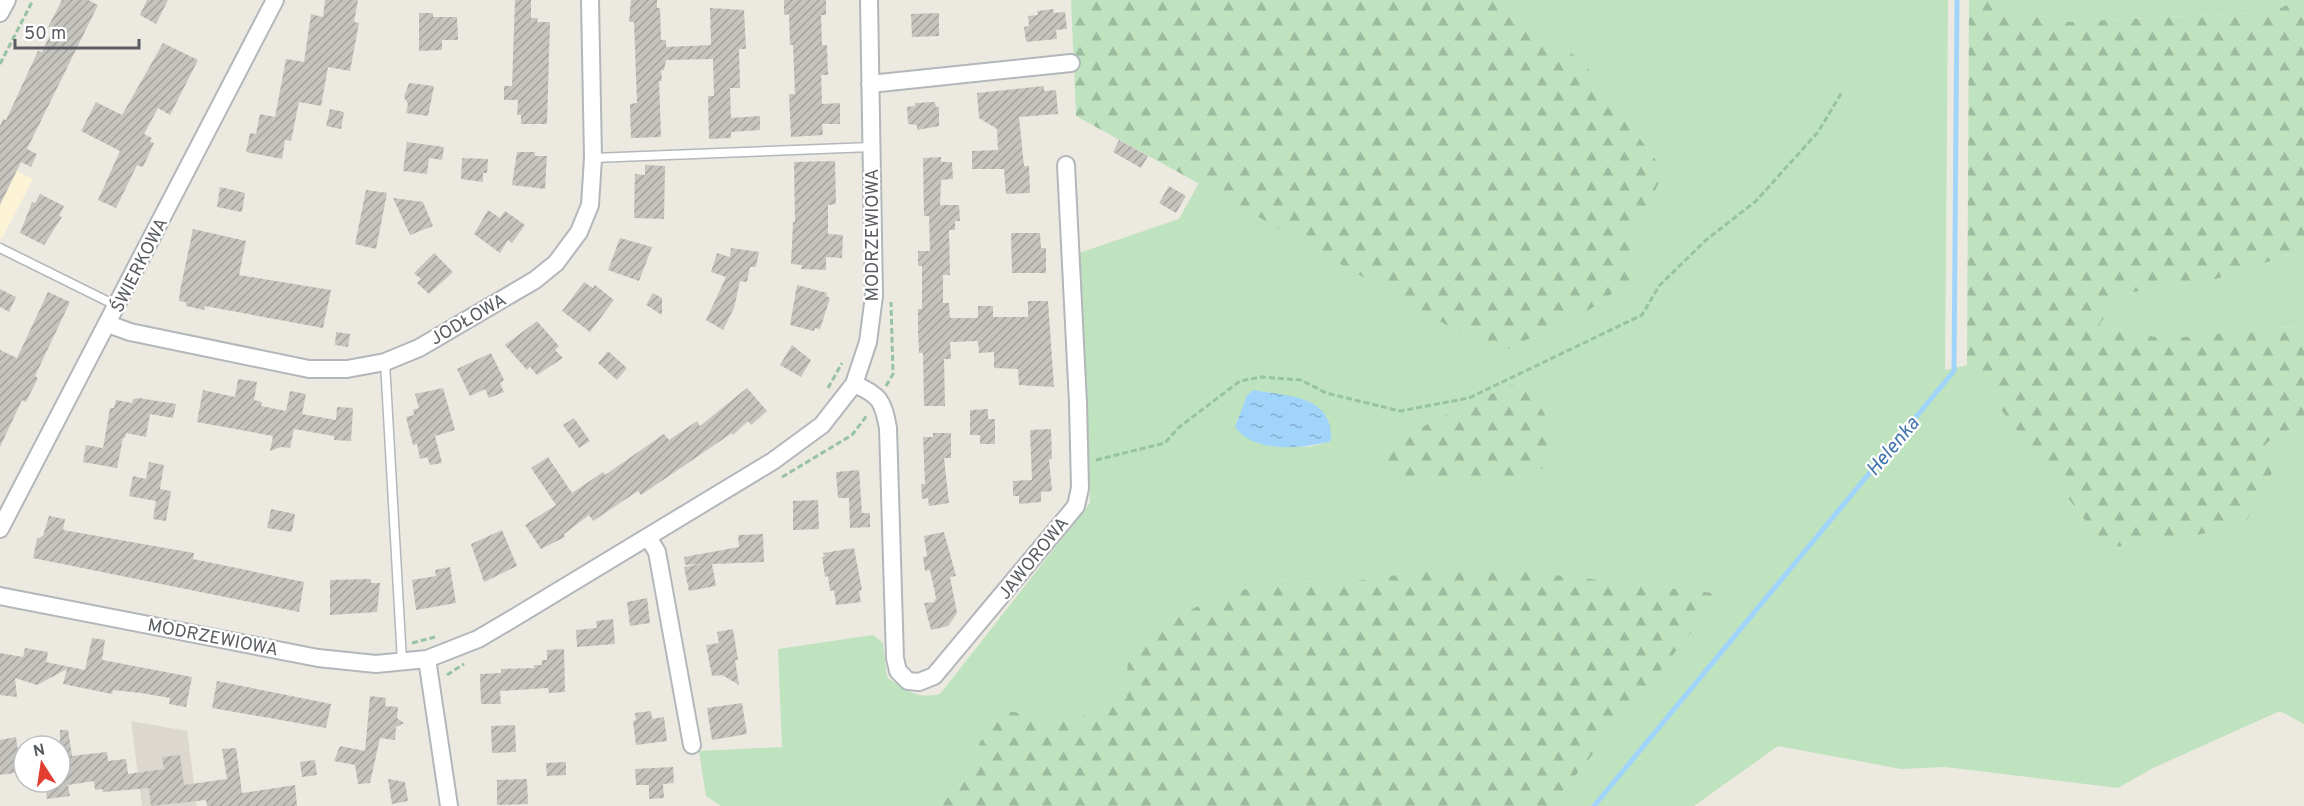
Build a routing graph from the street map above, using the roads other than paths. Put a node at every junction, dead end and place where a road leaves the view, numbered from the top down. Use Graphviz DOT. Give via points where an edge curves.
graph roads {
  1 [pos="7,0"];
  2 [pos="275,0"];
  3 [pos="590,0"];
  4 [pos="869,0"];
  5 [pos="0,13"];
  6 [pos="1071,63"];
  7 [pos="870,84"];
  8 [pos="872,147"];
  9 [pos="593,158"];
  10 [pos="1066,165"];
  11 [pos="0,248"];
  12 [pos="117,306"];
  13 [pos="108,324"];
  14 [pos="385,362"];
  15 [pos="854,384"];
  16 [pos="0,528"];
  17 [pos="648,537"];
  18 [pos="0,596"];
  19 [pos="402,653"];
  20 [pos="427,659"];
  21 [pos="692,745"];
  22 [pos="449,806"];
  1 -- 5 [label="street"];
  2 -- 12 [label="street, ŚWIERKOWA"];
  3 -- 9 [label="street, JODŁOWA"];
  4 -- 7 [label="street, MODRZEWIOWA"];
  6 -- 7 [label="street"];
  7 -- 8 [label="street, MODRZEWIOWA"];
  8 -- 9 [label="lane"];
  8 -- 15 [label="street, MODRZEWIOWA" via="874,296 868,342"];
  9 -- 14 [label="street, JODŁOWA" via="590,205 579,232 556,263 535,280 419,348"];
  10 -- 15 [label="street, JAWOROWA" via="1080,488 1076,506 958,650 934,676 920,682 908,681 898,671 896,658 884,404 869,390"];
  11 -- 12 [label="lane"];
  12 -- 13 [label="street, ŚWIERKOWA"];
  13 -- 14 [label="street, JODŁOWA" via="130,332 309,369 347,369"];
  13 -- 16 [label="street, ŚWIERKOWA"];
  14 -- 19 [label="lane"];
  15 -- 17 [label="street, MODRZEWIOWA" via="822,425"];
  17 -- 20 [label="street, MODRZEWIOWA" via="478,639"];
  17 -- 21 [label="street" via="657,552"];
  18 -- 19 [label="street, MODRZEWIOWA" via="318,658 376,664"];
  19 -- 20 [label="street, MODRZEWIOWA"];
  20 -- 22 [label="street"];
}
